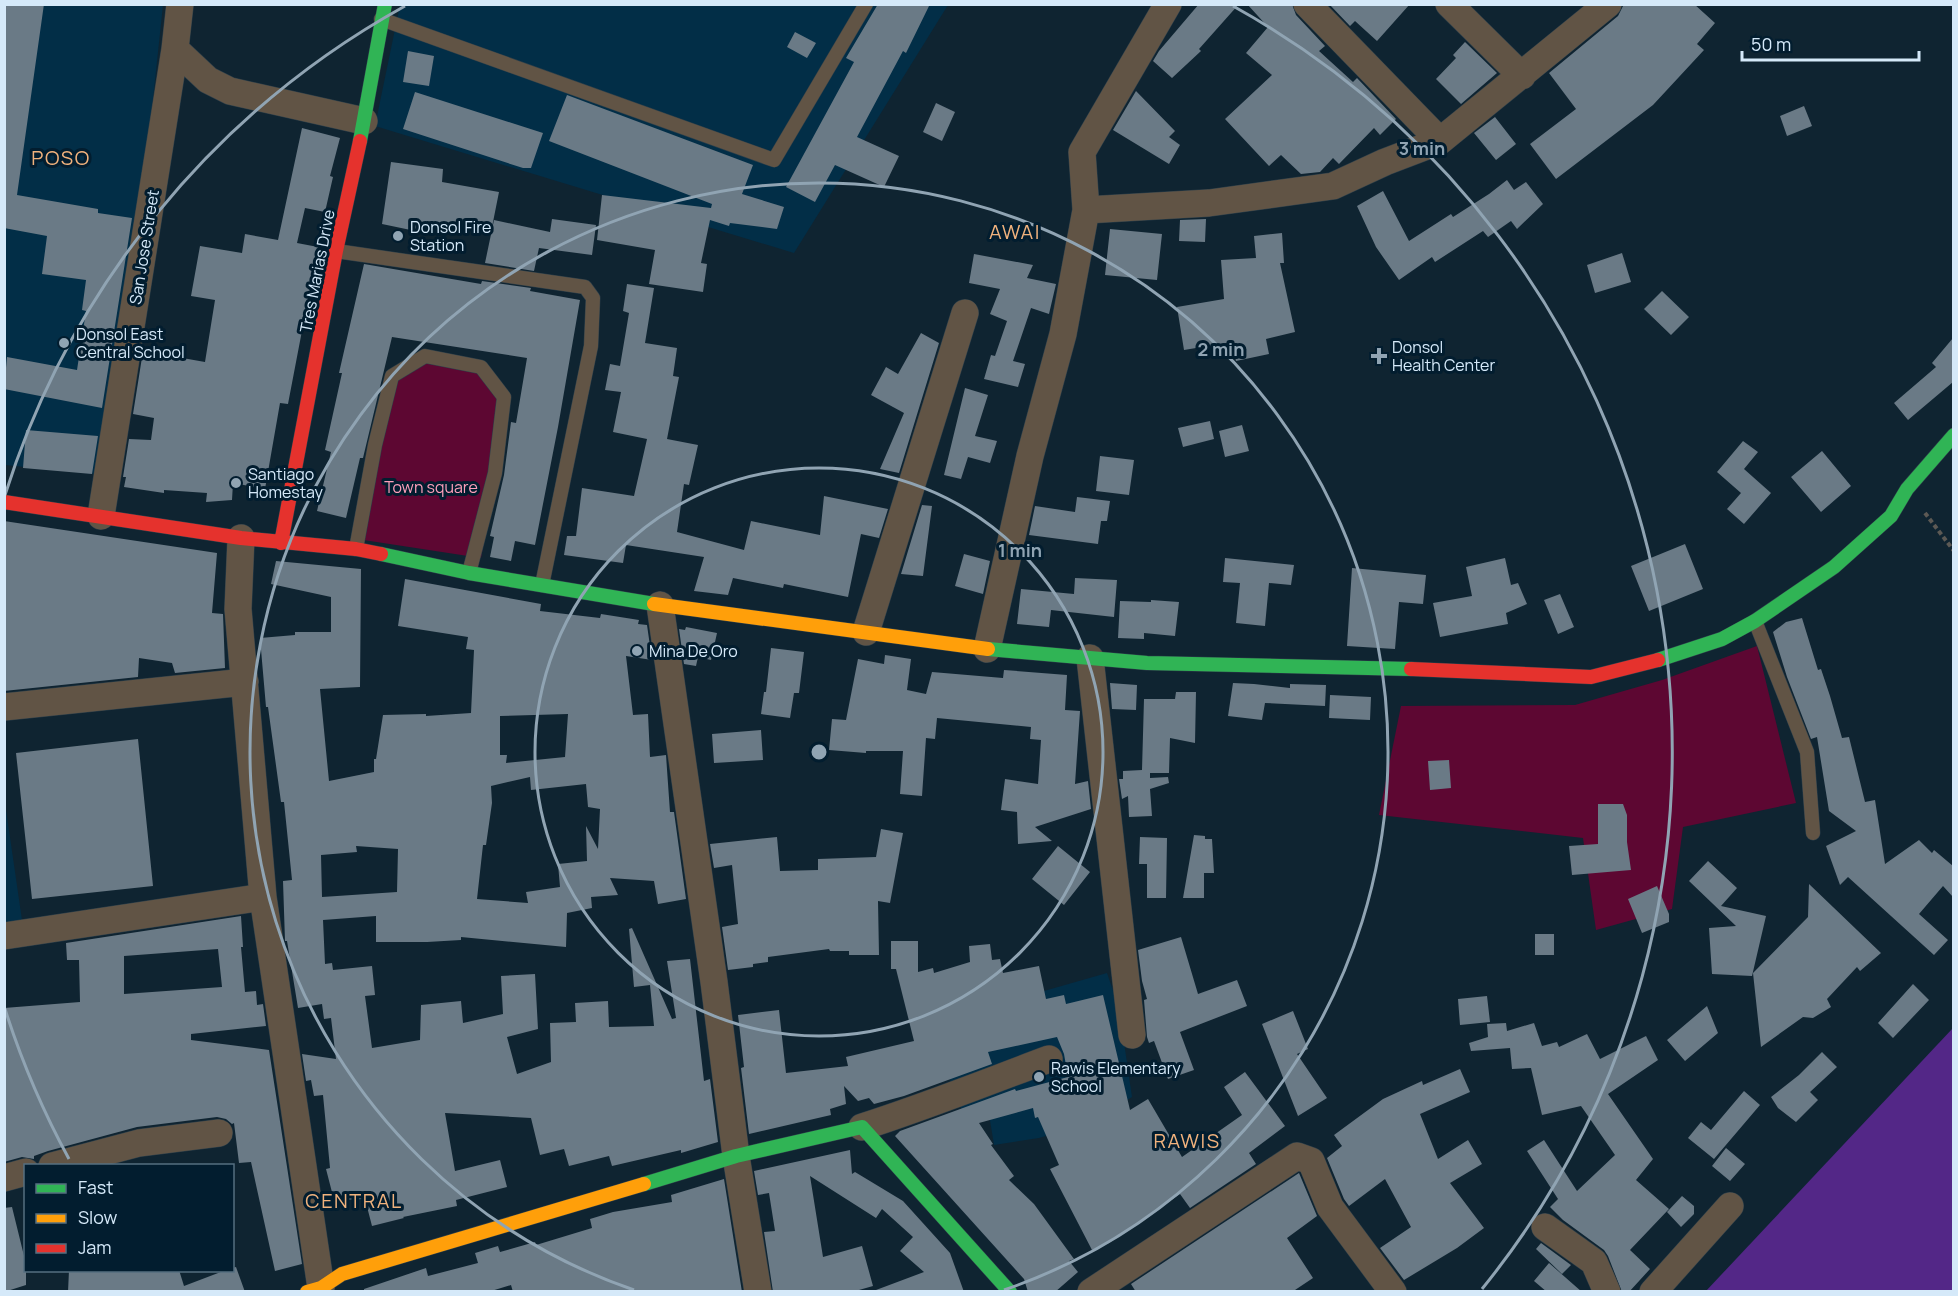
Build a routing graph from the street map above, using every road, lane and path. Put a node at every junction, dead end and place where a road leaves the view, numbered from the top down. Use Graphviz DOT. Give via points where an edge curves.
graph roads {
  1 [pos="180,4"];
  2 [pos="385,4"];
  3 [pos="866,4"];
  4 [pos="1168,4"];
  5 [pos="1306,4"];
  6 [pos="1449,4"];
  7 [pos="1608,4"];
  8 [pos="381,19"];
  9 [pos="175,49"];
  10 [pos="1522,76"];
  11 [pos="364,121"];
  12 [pos="1440,141"];
  13 [pos="1086,210"];
  14 [pos="336,251"];
  15 [pos="965,313"];
  16 [pos="1953,435"];
  17 [pos="1907,489"];
  18 [pos="4,502"];
  19 [pos="101,516"];
  20 [pos="241,538"];
  21 [pos="281,543"];
  22 [pos="356,549"];
  23 [pos="1953,551"];
  24 [pos="469,573"];
  25 [pos="542,585"];
  26 [pos="660,605"];
  27 [pos="1755,621"];
  28 [pos="866,632"];
  29 [pos="981,648"];
  30 [pos="1090,658"];
  31 [pos="245,682"];
  32 [pos="4,707"];
  33 [pos="1813,833"];
  34 [pos="263,897"];
  35 [pos="4,936"];
  36 [pos="1132,1035"];
  37 [pos="1049,1059"];
  38 [pos="862,1127"];
  39 [pos="219,1133"];
  40 [pos="736,1156"];
  41 [pos="60,1164"];
  42 [pos="24,1173"];
  43 [pos="4,1178"];
  44 [pos="1730,1206"];
  45 [pos="1545,1227"];
  46 [pos="316,1290"];
  47 [pos="758,1292"];
  48 [pos="1010,1292"];
  49 [pos="1091,1292"];
  50 [pos="1393,1292"];
  51 [pos="1607,1292"];
  52 [pos="1653,1292"];
  1 -- 9 [label="street, San Jose Street"];
  2 -- 8 [label="main road, Tres Marias Drive"];
  3 -- 8 [label="lane" via="774,160"];
  4 -- 13 [label="street" via="1082,152"];
  5 -- 12 [label="street"];
  6 -- 10 [label="street"];
  7 -- 10 [label="street"];
  8 -- 11 [label="main road, Tres Marias Drive"];
  9 -- 11 [label="street" via="208,80 230,91"];
  9 -- 19 [label="street, San Jose Street"];
  10 -- 12 [label="street"];
  11 -- 14 [label="main road, Tres Marias Drive"];
  12 -- 13 [label="street" via="1333,186 1209,203"];
  13 -- 29 [label="street" via="1063,334"];
  14 -- 21 [label="main road, Tres Marias Drive"];
  14 -- 25 [label="lane" via="585,287 590,292 591,346"];
  15 -- 28 [label="street"];
  16 -- 17 [label="main road"];
  17 -- 23 [label="path"];
  17 -- 27 [label="main road" via="1891,516 1834,567"];
  18 -- 19 [label="main road"];
  19 -- 20 [label="main road"];
  20 -- 21 [label="main road"];
  20 -- 31 [label="street" via="238,609"];
  21 -- 22 [label="main road"];
  22 -- 24 [label="main road"];
  22 -- 24 [label="lane" via="392,376 425,356 481,367 504,397 495,472"];
  24 -- 25 [label="main road"];
  25 -- 26 [label="main road"];
  26 -- 28 [label="main road"];
  26 -- 40 [label="street"];
  27 -- 30 [label="main road" via="1722,639 1678,655 1591,677"];
  27 -- 33 [label="lane" via="1807,752"];
  28 -- 29 [label="main road"];
  29 -- 30 [label="main road"];
  30 -- 36 [label="street"];
  31 -- 32 [label="street"];
  31 -- 34 [label="street"];
  34 -- 35 [label="street"];
  34 -- 46 [label="street"];
  37 -- 38 [label="street"];
  38 -- 40 [label="main road"];
  38 -- 48 [label="main road"];
  39 -- 41 [label="street" via="139,1143"];
  40 -- 46 [label="main road" via="367,1266 342,1274"];
  40 -- 47 [label="street"];
  42 -- 43 [label="street"];
  44 -- 52 [label="street"];
  45 -- 51 [label="street" via="1594,1262"];
  49 -- 50 [label="street" via="1298,1156 1311,1161 1330,1207"];
}
